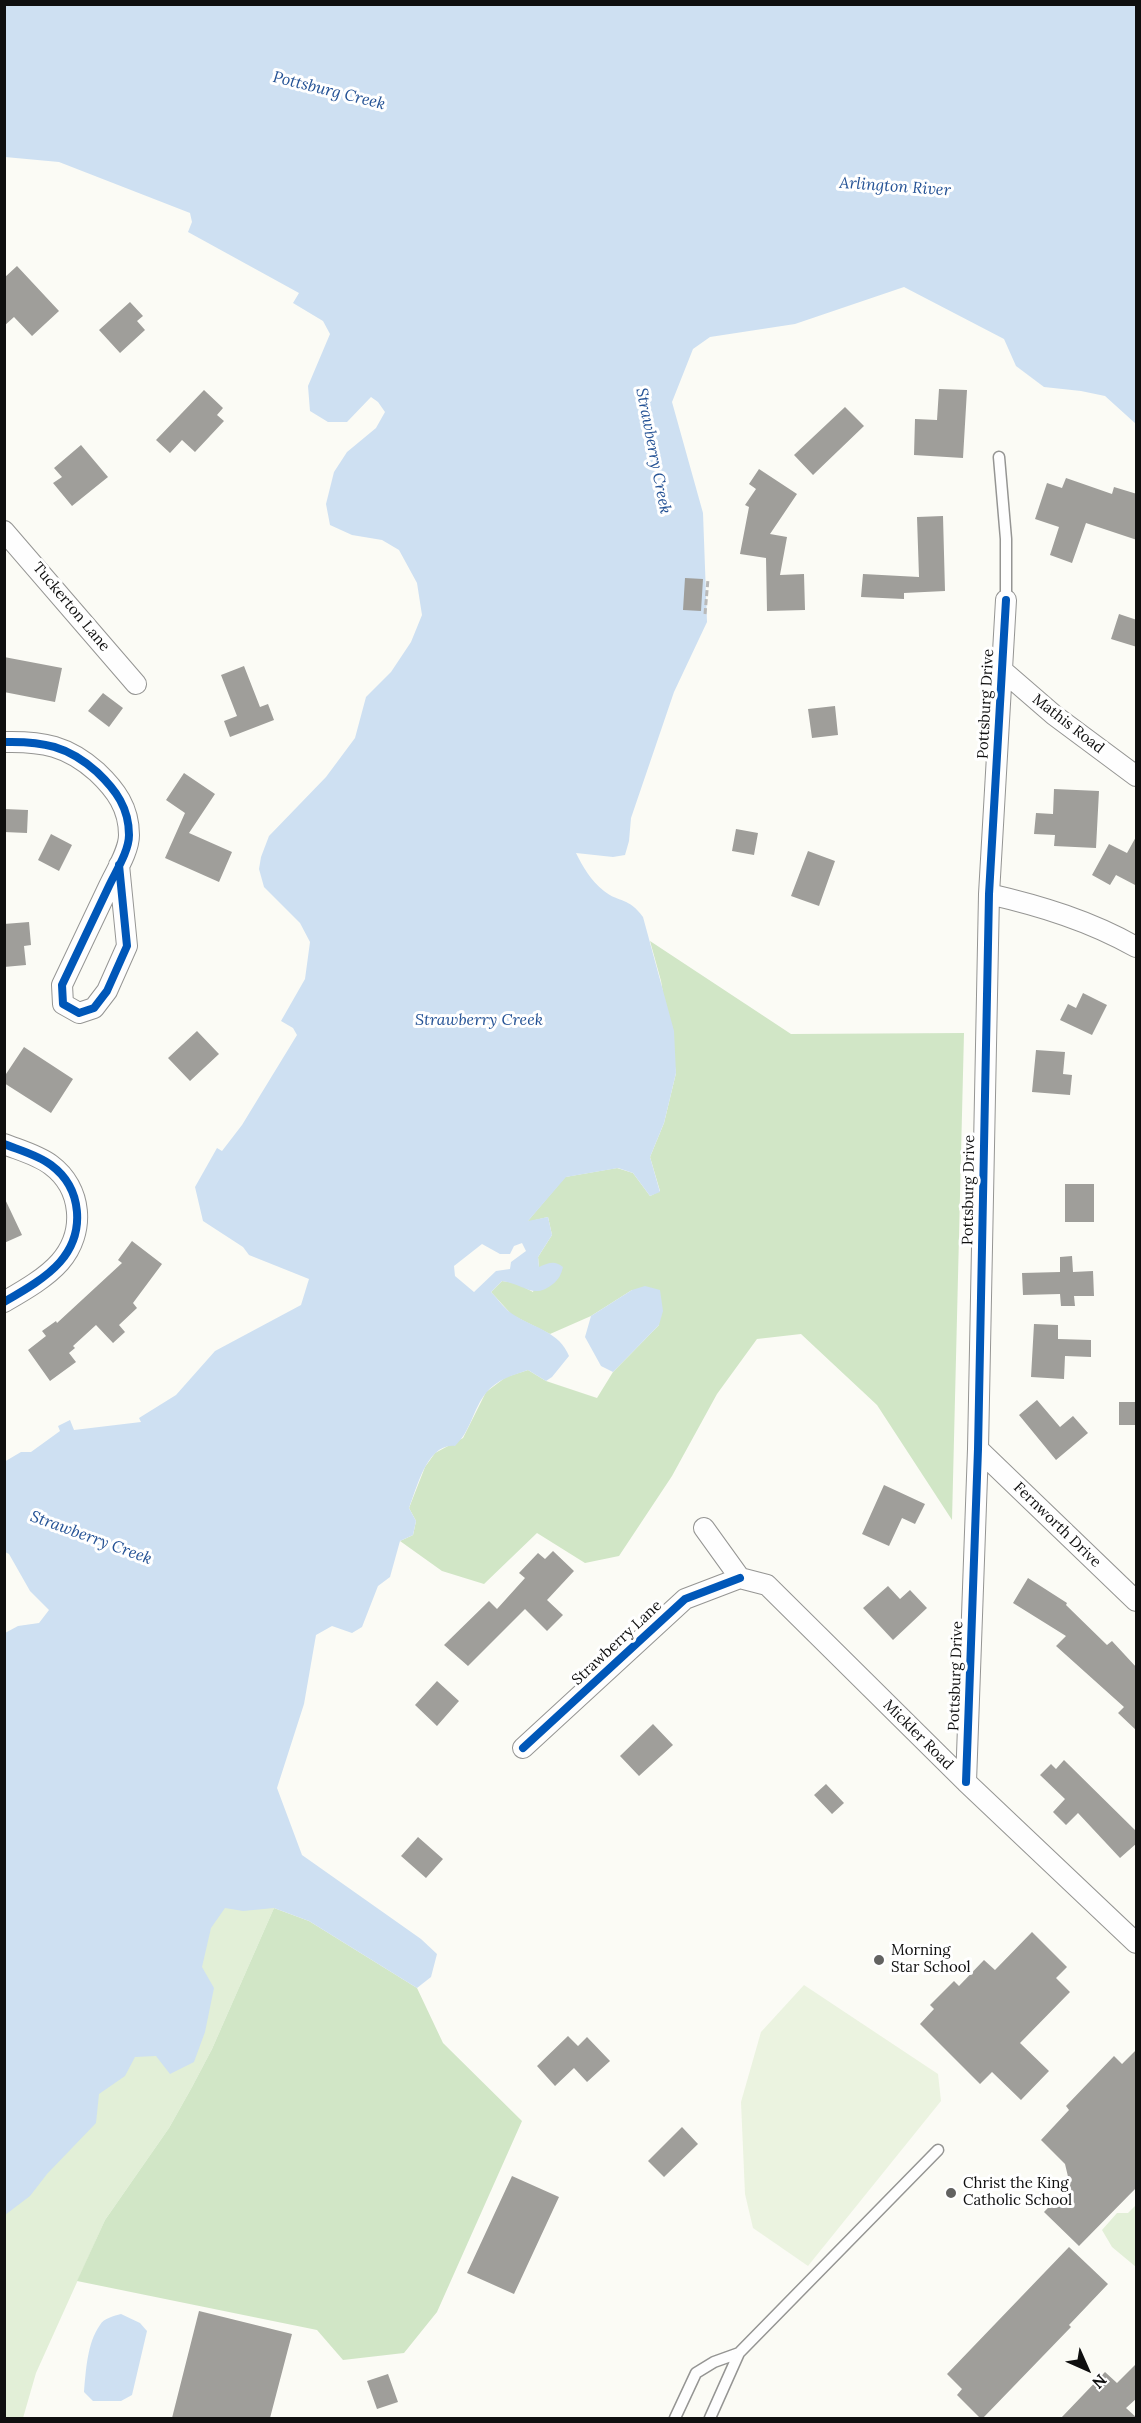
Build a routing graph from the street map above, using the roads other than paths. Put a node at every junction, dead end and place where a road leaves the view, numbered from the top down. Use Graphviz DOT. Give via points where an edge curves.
graph roads {
  1 [pos="999,457"];
  2 [pos="4,531"];
  3 [pos="1006,600"];
  4 [pos="1002,670"];
  5 [pos="136,684"];
  6 [pos="4,742"];
  7 [pos="1137,776"];
  8 [pos="119,865"];
  9 [pos="989,894"];
  10 [pos="1137,947"];
  11 [pos="4,1144"];
  12 [pos="4,1302"];
  13 [pos="978,1449"];
  14 [pos="704,1528"];
  15 [pos="740,1578"];
  16 [pos="1137,1601"];
  17 [pos="523,1748"];
  18 [pos="966,1782"];
  19 [pos="1137,1943"];
  20 [pos="938,2151"];
  21 [pos="739,2353"];
  22 [pos="675,2418"];
  23 [pos="710,2418"];
  1 -- 3 [label="lane"];
  2 -- 5 [label="street, Tuckerton Lane"];
  3 -- 4 [label="street, Pottsburg Drive"];
  4 -- 7 [label="street, Mathis Road" via="1054,715"];
  4 -- 9 [label="street, Pottsburg Drive"];
  6 -- 8 [label="street" via="32,741 61,748 110,785 126,808 129,837"];
  8 -- 8 [label="street" via="62,985 63,1004 79,1013 94,1008 107,991 127,946"];
  9 -- 10 [label="street" via="1041,906 1110,932"];
  9 -- 13 [label="street, Pottsburg Drive"];
  11 -- 12 [label="street" via="50,1164 68,1182 77,1204 78,1221 73,1242 60,1262"];
  13 -- 16 [label="street, Fernworth Drive"];
  13 -- 18 [label="street, Pottsburg Drive"];
  14 -- 15 [label="street"];
  15 -- 17 [label="street, Strawberry Lane" via="685,1599"];
  15 -- 18 [label="street, Mickler Road" via="767,1585"];
  18 -- 19 [label="street, Mickler Road"];
  20 -- 21 [label="lane"];
  21 -- 22 [label="lane" via="696,2373"];
  21 -- 23 [label="lane"];
}
